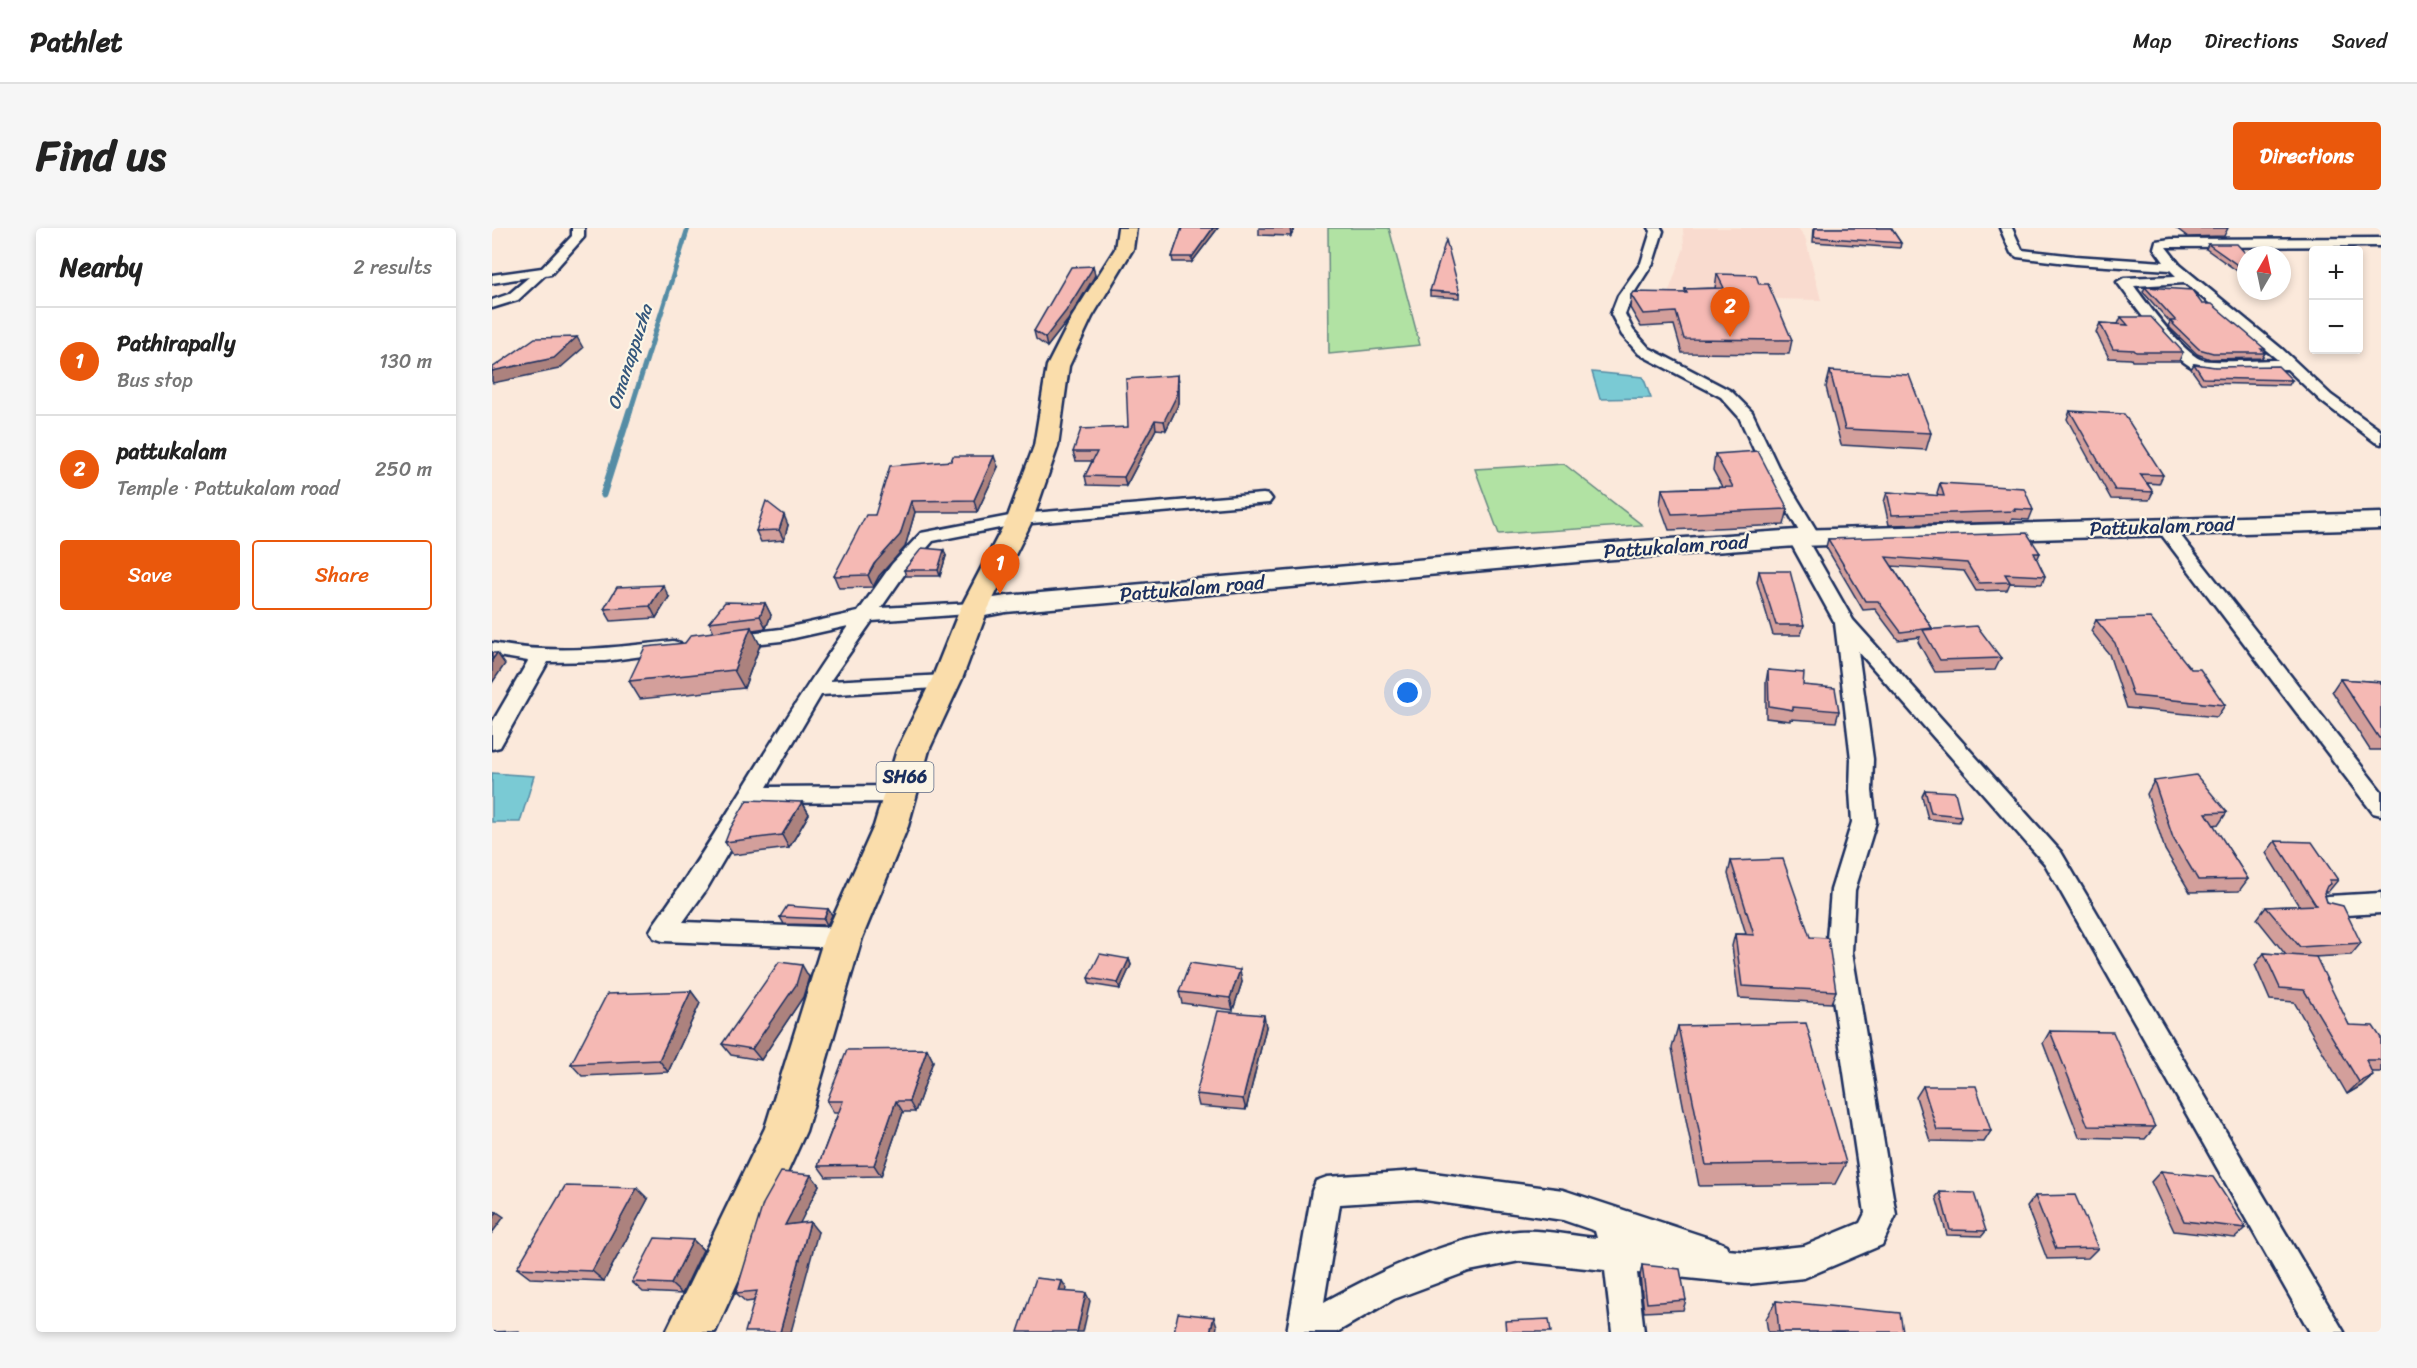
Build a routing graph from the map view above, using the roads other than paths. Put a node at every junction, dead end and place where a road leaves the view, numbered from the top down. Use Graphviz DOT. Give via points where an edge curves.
graph roads {
  1 [pos="578,228"];
  2 [pos="1127,228"];
  3 [pos="1655,228"];
  4 [pos="2006,228"];
  5 [pos="2264,228"];
  6 [pos="2278,242"];
  7 [pos="2381,242"];
  8 [pos="2173,266"];
  9 [pos="541,272"];
  10 [pos="492,279"];
  11 [pos="2188,279"];
  12 [pos="492,304"];
  13 [pos="2291,365"];
  14 [pos="2381,438"];
  15 [pos="1263,499"];
  16 [pos="1020,519"];
  17 [pos="2381,521"];
  18 [pos="2164,526"];
  19 [pos="1804,538"];
  20 [pos="974,609"];
  21 [pos="865,617"];
  22 [pos="1845,623"];
  23 [pos="492,649"];
  24 [pos="541,656"];
  25 [pos="945,682"];
  26 [pos="814,689"];
  27 [pos="492,742"];
  28 [pos="900,794"];
  29 [pos="750,795"];
  30 [pos="2381,807"];
  31 [pos="2381,903"];
  32 [pos="2328,906"];
  33 [pos="843,938"];
  34 [pos="1607,1220"];
  35 [pos="1619,1257"];
  36 [pos="1748,1268"];
  37 [pos="690,1332"];
  38 [pos="1303,1332"];
  39 [pos="1316,1332"];
  40 [pos="1628,1332"];
  41 [pos="2328,1332"];
  1 -- 9 [label="street" via="578,237"];
  2 -- 16 [label="main road, SH66" via="1124,249 1058,366 1046,446"];
  3 -- 19 [label="street" via="1647,263 1618,314 1644,351 1726,394 1746,416"];
  4 -- 8 [label="street" via="2016,253"];
  5 -- 6 [label="street"];
  6 -- 7 [label="street"];
  6 -- 8 [label="street" via="2160,244"];
  8 -- 11 [label="street"];
  9 -- 10 [label="street"];
  9 -- 12 [label="street" via="518,295"];
  11 -- 13 [label="street"];
  11 -- 13 [label="street" via="2124,282 2162,331 2198,364"];
  13 -- 14 [label="street" via="2326,398"];
  15 -- 16 [label="street"];
  16 -- 20 [label="main road, SH66"];
  16 -- 21 [label="street" via="927,537 899,568"];
  17 -- 18 [label="main road, Pattukalam road"];
  18 -- 19 [label="main road, Pattukalam road"];
  18 -- 30 [label="street"];
  19 -- 20 [label="main road, Pattukalam road" via="1600,552"];
  19 -- 22 [label="street"];
  20 -- 21 [label="street"];
  20 -- 25 [label="main road, SH66"];
  21 -- 24 [label="street" via="781,635 625,653"];
  21 -- 26 [label="street"];
  22 -- 36 [label="street" via="1862,759 1864,822 1843,890 1839,952 1881,1215 1871,1234 1804,1262"];
  22 -- 41 [label="street" via="2053,858"];
  23 -- 24 [label="street"];
  24 -- 27 [label="street"];
  25 -- 26 [label="street"];
  25 -- 28 [label="main road, SH66" via="913,750"];
  26 -- 29 [label="street"];
  28 -- 29 [label="street"];
  28 -- 33 [label="main road, SH66" via="891,826"];
  29 -- 33 [label="street" via="663,931"];
  31 -- 32 [label="street"];
  33 -- 37 [label="main road, SH66" via="785,1131"];
  34 -- 35 [label="street"];
  34 -- 36 [label="street"];
  34 -- 38 [label="street" via="1563,1205 1418,1185 1327,1191"];
  35 -- 36 [label="street"];
  35 -- 39 [label="street" via="1520,1246 1469,1255 1385,1286 1328,1318"];
  35 -- 40 [label="street"];
}
